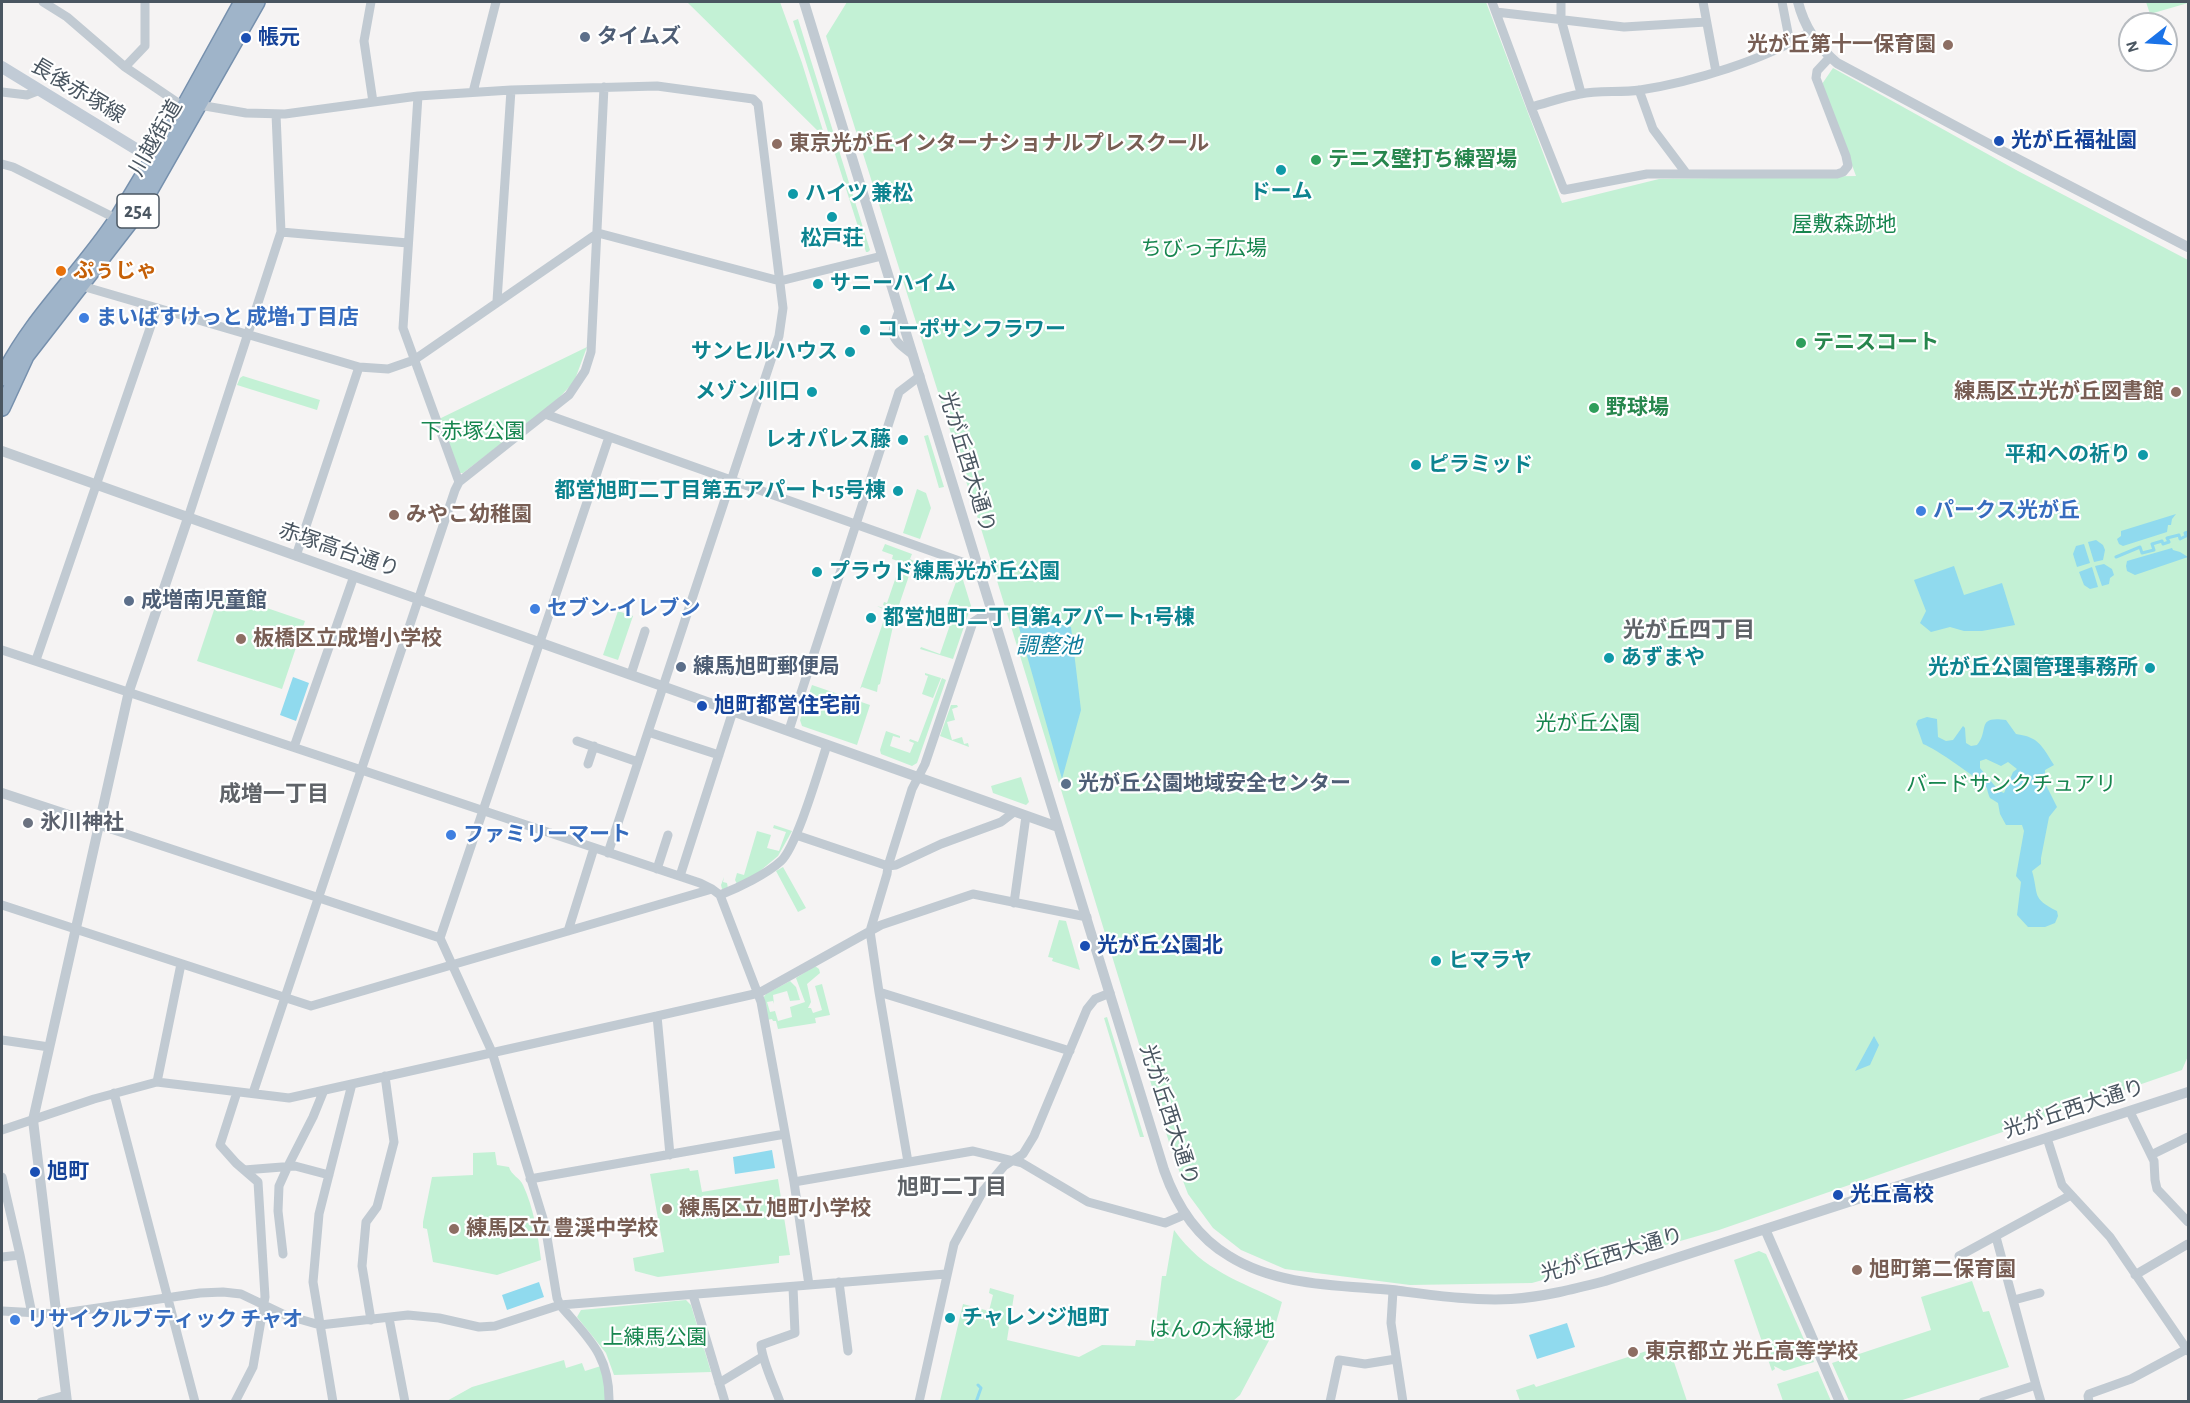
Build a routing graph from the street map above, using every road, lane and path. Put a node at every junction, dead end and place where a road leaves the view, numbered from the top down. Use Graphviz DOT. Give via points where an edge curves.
graph roads {
  1 [pos="42,2"];
  2 [pos="145,2"];
  3 [pos="242,2"];
  4 [pos="257,2"];
  5 [pos="371,2"];
  6 [pos="496,2"];
  7 [pos="804,2"];
  8 [pos="1492,2"];
  9 [pos="1561,2"];
  10 [pos="1703,2"];
  11 [pos="1782,2"];
  12 [pos="1798,2"];
  13 [pos="1496,12"];
  14 [pos="1561,19"];
  15 [pos="1706,22"];
  16 [pos="1810,32"];
  17 [pos="1790,43"];
  18 [pos="1830,57"];
  19 [pos="2,67"];
  20 [pos="125,67"];
  21 [pos="1716,72"];
  22 [pos="604,87"];
  23 [pos="40,90"];
  24 [pos="511,90"];
  25 [pos="1639,90"];
  26 [pos="2,92"];
  27 [pos="473,92"];
  28 [pos="1581,93"];
  29 [pos="418,96"];
  30 [pos="373,102"];
  31 [pos="192,106"];
  32 [pos="1530,107"];
  33 [pos="276,114"];
  34 [pos="159,163"];
  35 [pos="2,164"];
  36 [pos="1686,173"];
  37 [pos="117,219"];
  38 [pos="280,232"];
  39 [pos="598,233"];
  40 [pos="408,243"];
  41 [pos="2188,247"];
  42 [pos="882,256"];
  43 [pos="780,281"];
  44 [pos="82,286"];
  45 [pos="497,301"];
  46 [pos="157,308"];
  47 [pos="249,334"];
  48 [pos="414,360"];
  49 [pos="359,367"];
  50 [pos="920,376"];
  51 [pos="2,378"];
  52 [pos="2,408"];
  53 [pos="545,414"];
  54 [pos="609,437"];
  55 [pos="2,451"];
  56 [pos="731,481"];
  57 [pos="459,482"];
  58 [pos="97,486"];
  59 [pos="188,518"];
  60 [pos="857,525"];
  61 [pos="296,556"];
  62 [pos="979,568"];
  63 [pos="354,576"];
  64 [pos="418,599"];
  65 [pos="992,610"];
  66 [pos="645,630"];
  67 [pos="540,642"];
  68 [pos="2,650"];
  69 [pos="36,660"];
  70 [pos="631,674"];
  71 [pos="663,686"];
  72 [pos="129,691"];
  73 [pos="733,711"];
  74 [pos="789,730"];
  75 [pos="648,732"];
  76 [pos="577,741"];
  77 [pos="827,745"];
  78 [pos="594,746"];
  79 [pos="294,747"];
  80 [pos="719,755"];
  81 [pos="638,762"];
  82 [pos="588,764"];
  83 [pos="361,768"];
  84 [pos="918,778"];
  85 [pos="2,793"];
  86 [pos="484,810"];
  87 [pos="1014,812"];
  88 [pos="1026,816"];
  89 [pos="99,825"];
  90 [pos="1058,827"];
  91 [pos="668,835"];
  92 [pos="796,835"];
  93 [pos="594,848"];
  94 [pos="608,853"];
  95 [pos="888,866"];
  96 [pos="657,869"];
  97 [pos="680,876"];
  98 [pos="716,892"];
  99 [pos="318,897"];
  100 [pos="1014,903"];
  101 [pos="2,905"];
  102 [pos="1087,917"];
  103 [pos="76,929"];
  104 [pos="568,931"];
  105 [pos="870,931"];
  106 [pos="440,938"];
  107 [pos="181,964"];
  108 [pos="452,965"];
  109 [pos="879,992"];
  110 [pos="759,993"];
  111 [pos="1110,993"];
  112 [pos="285,997"];
  113 [pos="657,1016"];
  114 [pos="2,1040"];
  115 [pos="49,1047"];
  116 [pos="1070,1051"];
  117 [pos="492,1052"];
  118 [pos="385,1076"];
  119 [pos="157,1082"];
  120 [pos="352,1084"];
  121 [pos="324,1090"];
  122 [pos="237,1092"];
  123 [pos="2188,1092"];
  124 [pos="114,1093"];
  125 [pos="253,1093"];
  126 [pos="2130,1112"];
  127 [pos="33,1120"];
  128 [pos="2,1130"];
  129 [pos="785,1134"];
  130 [pos="2188,1137"];
  131 [pos="2047,1138"];
  132 [pos="670,1155"];
  133 [pos="2151,1155"];
  134 [pos="1014,1160"];
  135 [pos="908,1162"];
  136 [pos="288,1166"];
  137 [pos="244,1170"];
  138 [pos="329,1175"];
  139 [pos="2,1176"];
  140 [pos="530,1179"];
  141 [pos="794,1182"];
  142 [pos="2071,1195"];
  143 [pos="1186,1214"];
  144 [pos="2188,1222"];
  145 [pos="1765,1229"];
  146 [pos="1996,1237"];
  147 [pos="2188,1245"];
  148 [pos="283,1254"];
  149 [pos="20,1255"];
  150 [pos="1959,1256"];
  151 [pos="2,1257"];
  152 [pos="946,1274"];
  153 [pos="2136,1275"];
  154 [pos="839,1282"];
  155 [pos="809,1285"];
  156 [pos="793,1287"];
  157 [pos="1393,1291"];
  158 [pos="2040,1293"];
  159 [pos="693,1295"];
  160 [pos="168,1298"];
  161 [pos="2014,1300"];
  162 [pos="263,1304"];
  163 [pos="560,1305"];
  164 [pos="2,1311"];
  165 [pos="32,1314"];
  166 [pos="57,1314"];
  167 [pos="389,1318"];
  168 [pos="371,1320"];
  169 [pos="320,1325"];
  170 [pos="2188,1350"];
  171 [pos="848,1351"];
  172 [pos="762,1357"];
  173 [pos="1396,1359"];
  174 [pos="719,1383"];
  175 [pos="2036,1385"];
  176 [pos="67,1398"];
  177 [pos="41,1401"];
  178 [pos="195,1401"];
  179 [pos="235,1401"];
  180 [pos="333,1401"];
  181 [pos="405,1401"];
  182 [pos="609,1401"];
  183 [pos="725,1401"];
  184 [pos="780,1401"];
  185 [pos="919,1401"];
  186 [pos="1330,1401"];
  187 [pos="1403,1401"];
  188 [pos="1840,1401"];
  189 [pos="1988,1401"];
  190 [pos="2042,1401"];
  191 [pos="2089,1401"];
  1 -- 20 [label="street" via="67,17"];
  2 -- 20 [label="street" via="146,46"];
  3 -- 31 [label="highway, 川越街道 / 254"];
  4 -- 31 [label="highway, 川越街道 / 254"];
  5 -- 30 [label="street" via="364,41"];
  6 -- 27 [label="street"];
  7 -- 42 [label="street, 光が丘西大通り"];
  8 -- 13 [label="street"];
  9 -- 14 [label="street"];
  10 -- 15 [label="street"];
  11 -- 17 [label="street"];
  12 -- 16 [label="street"];
  13 -- 14 [label="street"];
  13 -- 32 [label="street"];
  14 -- 15 [label="street" via="1624,27"];
  14 -- 28 [label="street"];
  15 -- 21 [label="street"];
  16 -- 17 [label="street"];
  16 -- 18 [label="street"];
  17 -- 21 [label="street"];
  18 -- 36 [label="street" via="1817,71 1816,78 1846,156 1848,166 1843,171"];
  18 -- 41 [label="street"];
  19 -- 23 [label="main road, 長後赤塚線"];
  20 -- 31 [label="street"];
  21 -- 25 [label="street"];
  22 -- 24 [label="street"];
  22 -- 39 [label="street"];
  22 -- 43 [label="street" via="657,86 753,99 758,104"];
  23 -- 26 [label="street" via="27,94"];
  23 -- 34 [label="main road, 長後赤塚線"];
  24 -- 27 [label="street"];
  24 -- 45 [label="street"];
  25 -- 28 [label="street"];
  25 -- 36 [label="street" via="1653,129"];
  27 -- 29 [label="street"];
  28 -- 32 [label="street"];
  29 -- 30 [label="street"];
  29 -- 40 [label="street"];
  30 -- 33 [label="street"];
  31 -- 33 [label="street"];
  31 -- 34 [label="highway, 川越街道 / 254"];
  32 -- 36 [label="street" via="1564,190 1647,174"];
  33 -- 38 [label="street"];
  34 -- 37 [label="highway, 川越街道 / 254"];
  34 -- 44 [label="highway, 川越街道 / 254" via="126,230"];
  35 -- 37 [label="street"];
  37 -- 51 [label="highway, 川越街道 / 254" via="29,330"];
  38 -- 40 [label="street"];
  38 -- 47 [label="street"];
  39 -- 43 [label="street"];
  39 -- 45 [label="street"];
  39 -- 53 [label="street" via="591,352 585,371 569,395"];
  40 -- 48 [label="street" via="403,328"];
  42 -- 43 [label="street"];
  42 -- 50 [label="street, 光が丘西大通り"];
  43 -- 56 [label="street" via="783,308 779,336"];
  44 -- 46 [label="street"];
  44 -- 52 [label="highway, 川越街道 / 254" via="26,357"];
  45 -- 48 [label="street"];
  46 -- 47 [label="street"];
  46 -- 58 [label="street"];
  47 -- 49 [label="street"];
  47 -- 59 [label="street"];
  48 -- 49 [label="street" via="388,369"];
  48 -- 57 [label="street"];
  49 -- 61 [label="street"];
  50 -- 60 [label="street" via="900,392"];
  50 -- 62 [label="street, 光が丘西大通り"];
  53 -- 54 [label="street"];
  53 -- 57 [label="street"];
  54 -- 56 [label="street"];
  54 -- 67 [label="street"];
  55 -- 58 [label="street, 赤塚高台通り"];
  56 -- 60 [label="street"];
  56 -- 71 [label="street"];
  57 -- 64 [label="street"];
  58 -- 59 [label="street, 赤塚高台通り"];
  58 -- 69 [label="street"];
  59 -- 61 [label="street, 赤塚高台通り"];
  59 -- 72 [label="street"];
  60 -- 62 [label="street"];
  60 -- 74 [label="street"];
  61 -- 63 [label="street, 赤塚高台通り"];
  62 -- 65 [label="street, 光が丘西大通り"];
  63 -- 64 [label="street, 赤塚高台通り"];
  63 -- 79 [label="street"];
  64 -- 67 [label="street, 赤塚高台通り"];
  64 -- 83 [label="street"];
  65 -- 84 [label="street" via="973,622"];
  65 -- 90 [label="street, 光が丘西大通り"];
  66 -- 70 [label="street"];
  67 -- 70 [label="street, 赤塚高台通り"];
  67 -- 86 [label="street"];
  68 -- 69 [label="street"];
  69 -- 72 [label="street"];
  70 -- 71 [label="street, 赤塚高台通り"];
  71 -- 73 [label="street, 赤塚高台通り"];
  71 -- 75 [label="street"];
  72 -- 79 [label="street"];
  72 -- 89 [label="street"];
  73 -- 74 [label="street, 赤塚高台通り"];
  73 -- 80 [label="street"];
  74 -- 77 [label="street, 赤塚高台通り"];
  75 -- 80 [label="street"];
  75 -- 81 [label="street"];
  76 -- 78 [label="street"];
  77 -- 84 [label="street, 赤塚高台通り"];
  77 -- 92 [label="street"];
  78 -- 81 [label="street"];
  78 -- 82 [label="street"];
  79 -- 83 [label="street"];
  80 -- 97 [label="street"];
  81 -- 94 [label="street"];
  83 -- 86 [label="street"];
  83 -- 99 [label="street"];
  84 -- 87 [label="street, 赤塚高台通り"];
  84 -- 95 [label="street"];
  85 -- 89 [label="street"];
  86 -- 93 [label="street"];
  86 -- 106 [label="street"];
  87 -- 88 [label="street, 赤塚高台通り"];
  87 -- 95 [label="street" via="1001,822"];
  88 -- 90 [label="street, 赤塚高台通り"];
  88 -- 100 [label="street"];
  89 -- 99 [label="street"];
  89 -- 103 [label="street"];
  90 -- 102 [label="street, 光が丘西大通り"];
  91 -- 96 [label="street"];
  92 -- 95 [label="street"];
  92 -- 98 [label="street" via="782,860 754,878"];
  93 -- 94 [label="street"];
  93 -- 104 [label="street"];
  94 -- 96 [label="street"];
  95 -- 105 [label="street"];
  96 -- 97 [label="street"];
  97 -- 98 [label="street"];
  98 -- 104 [label="street"];
  98 -- 110 [label="street"];
  99 -- 106 [label="street"];
  99 -- 112 [label="street"];
  100 -- 102 [label="street"];
  100 -- 105 [label="street" via="973,894"];
  101 -- 103 [label="street"];
  102 -- 111 [label="street, 光が丘西大通り"];
  103 -- 107 [label="street"];
  103 -- 115 [label="street"];
  104 -- 108 [label="street"];
  105 -- 109 [label="street"];
  105 -- 110 [label="street"];
  106 -- 108 [label="street"];
  107 -- 112 [label="street"];
  107 -- 119 [label="street"];
  108 -- 112 [label="street" via="311,1006"];
  108 -- 117 [label="street"];
  109 -- 116 [label="street"];
  109 -- 135 [label="street"];
  110 -- 113 [label="street"];
  110 -- 129 [label="street"];
  111 -- 116 [label="street" via="1089,1004"];
  111 -- 143 [label="street, 光が丘西大通り" via="1164,1170"];
  112 -- 125 [label="street"];
  113 -- 117 [label="street"];
  113 -- 132 [label="street"];
  114 -- 115 [label="street"];
  115 -- 127 [label="street"];
  116 -- 134 [label="street" via="1034,1136 1023,1154"];
  117 -- 118 [label="street"];
  117 -- 140 [label="street"];
  118 -- 120 [label="street"];
  118 -- 168 [label="street" via="394,1142 377,1207 366,1222 362,1266"];
  119 -- 122 [label="street"];
  119 -- 124 [label="street"];
  120 -- 121 [label="street"];
  120 -- 138 [label="street"];
  121 -- 125 [label="street" via="289,1098"];
  121 -- 136 [label="street"];
  122 -- 125 [label="street"];
  122 -- 137 [label="street" via="220,1145"];
  123 -- 126 [label="street, 光が丘西大通り"];
  124 -- 127 [label="street"];
  124 -- 160 [label="street"];
  126 -- 131 [label="street, 光が丘西大通り"];
  126 -- 133 [label="street"];
  127 -- 128 [label="street"];
  127 -- 166 [label="street"];
  129 -- 132 [label="street"];
  129 -- 141 [label="street"];
  130 -- 133 [label="street"];
  131 -- 142 [label="street" via="2062,1185"];
  131 -- 145 [label="street, 光が丘西大通り"];
  132 -- 140 [label="street"];
  133 -- 144 [label="street" via="2157,1188"];
  134 -- 135 [label="street" via="973,1150"];
  134 -- 143 [label="street" via="1088,1202 1164,1223"];
  134 -- 152 [label="street" via="1004,1166 971,1209 954,1244"];
  135 -- 141 [label="street"];
  136 -- 137 [label="street"];
  136 -- 138 [label="street"];
  136 -- 148 [label="street" via="279,1186"];
  137 -- 162 [label="street" via="258,1182"];
  138 -- 169 [label="street" via="319,1214 313,1282"];
  139 -- 149 [label="street"];
  140 -- 163 [label="street" via="545,1225"];
  141 -- 155 [label="street"];
  142 -- 146 [label="street"];
  142 -- 153 [label="street" via="2110,1237"];
  143 -- 157 [label="street, 光が丘西大通り" via="1216,1247 1259,1271 1291,1280"];
  145 -- 157 [label="street, 光が丘西大通り" via="1605,1281 1540,1296 1485,1299"];
  145 -- 188 [label="street"];
  146 -- 150 [label="street"];
  146 -- 161 [label="street"];
  147 -- 153 [label="street"];
  149 -- 151 [label="street"];
  149 -- 165 [label="street"];
  152 -- 154 [label="street"];
  152 -- 185 [label="street"];
  153 -- 170 [label="street"];
  154 -- 155 [label="street"];
  154 -- 171 [label="street"];
  155 -- 156 [label="street"];
  156 -- 159 [label="street"];
  156 -- 172 [label="street" via="795,1333 761,1345"];
  157 -- 173 [label="street" via="1391,1323"];
  158 -- 161 [label="street"];
  159 -- 163 [label="street"];
  159 -- 174 [label="street"];
  160 -- 162 [label="street" via="226,1292"];
  160 -- 166 [label="street"];
  160 -- 178 [label="street"];
  161 -- 175 [label="street"];
  162 -- 169 [label="street"];
  162 -- 179 [label="street" via="252,1367"];
  163 -- 167 [label="street" via="495,1326 479,1327 417,1315"];
  163 -- 182 [label="street" via="602,1358 608,1375"];
  164 -- 165 [label="street"];
  165 -- 166 [label="street"];
  166 -- 176 [label="street"];
  167 -- 168 [label="street"];
  167 -- 181 [label="street"];
  168 -- 169 [label="street"];
  169 -- 180 [label="street"];
  170 -- 191 [label="street" via="2089,1395"];
  172 -- 174 [label="street"];
  172 -- 184 [label="street"];
  173 -- 186 [label="street" via="1365,1364 1339,1360"];
  173 -- 187 [label="street"];
  174 -- 183 [label="street"];
  175 -- 189 [label="street"];
  175 -- 190 [label="street"];
  176 -- 177 [label="street"];
}
